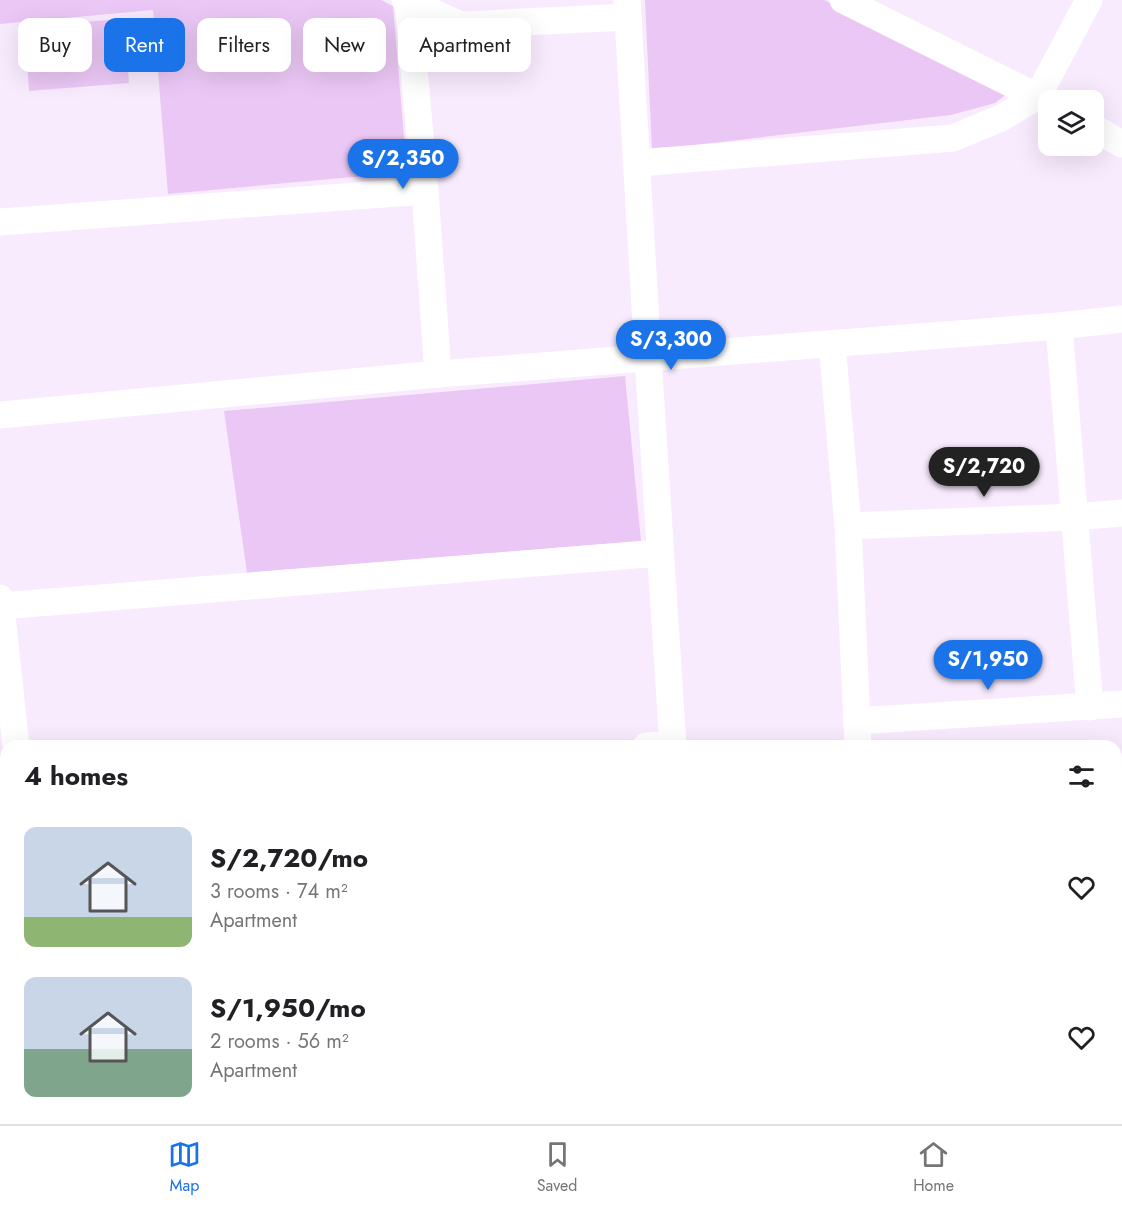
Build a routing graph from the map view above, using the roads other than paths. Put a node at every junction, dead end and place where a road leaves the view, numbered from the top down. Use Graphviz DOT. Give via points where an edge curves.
graph roads {
  1 [pos="843,0"];
  2 [pos="1089,0"];
  3 [pos="406,1"];
  4 [pos="628,8"];
  5 [pos="1047,90"];
  6 [pos="1038,97"];
  7 [pos="1038,101"];
  8 [pos="1104,134"];
  9 [pos="1122,144"];
  10 [pos="637,163"];
  11 [pos="425,191"];
  12 [pos="0,222"];
  13 [pos="1122,319"];
  14 [pos="1059,326"];
  15 [pos="832,344"];
  16 [pos="648,358"];
  17 [pos="438,374"];
  18 [pos="0,414"];
  19 [pos="1122,513"];
  20 [pos="1075,517"];
  21 [pos="848,526"];
  22 [pos="660,553"];
  23 [pos="0,602"];
  24 [pos="1122,704"];
  25 [pos="1089,707"];
  26 [pos="857,733"];
  27 [pos="15,740"];
  28 [pos="664,740"];
  1 -- 6 [label="street"];
  2 -- 5 [label="street"];
  3 -- 4 [label="street" via="461,25"];
  3 -- 11 [label="street"];
  4 -- 10 [label="street"];
  7 -- 10 [label="street" via="954,138"];
  8 -- 9 [label="street"];
  10 -- 16 [label="street"];
  11 -- 12 [label="street"];
  11 -- 17 [label="street"];
  13 -- 14 [label="street"];
  14 -- 15 [label="street"];
  14 -- 20 [label="street"];
  15 -- 16 [label="street"];
  15 -- 21 [label="street"];
  16 -- 17 [label="street"];
  16 -- 22 [label="street"];
  17 -- 18 [label="street"];
  19 -- 20 [label="street"];
  20 -- 21 [label="street"];
  20 -- 25 [label="street"];
  21 -- 26 [label="street"];
  22 -- 23 [label="street"];
  22 -- 28 [label="street"];
  23 -- 27 [label="street"];
  24 -- 25 [label="street"];
  25 -- 26 [label="street"];
}
